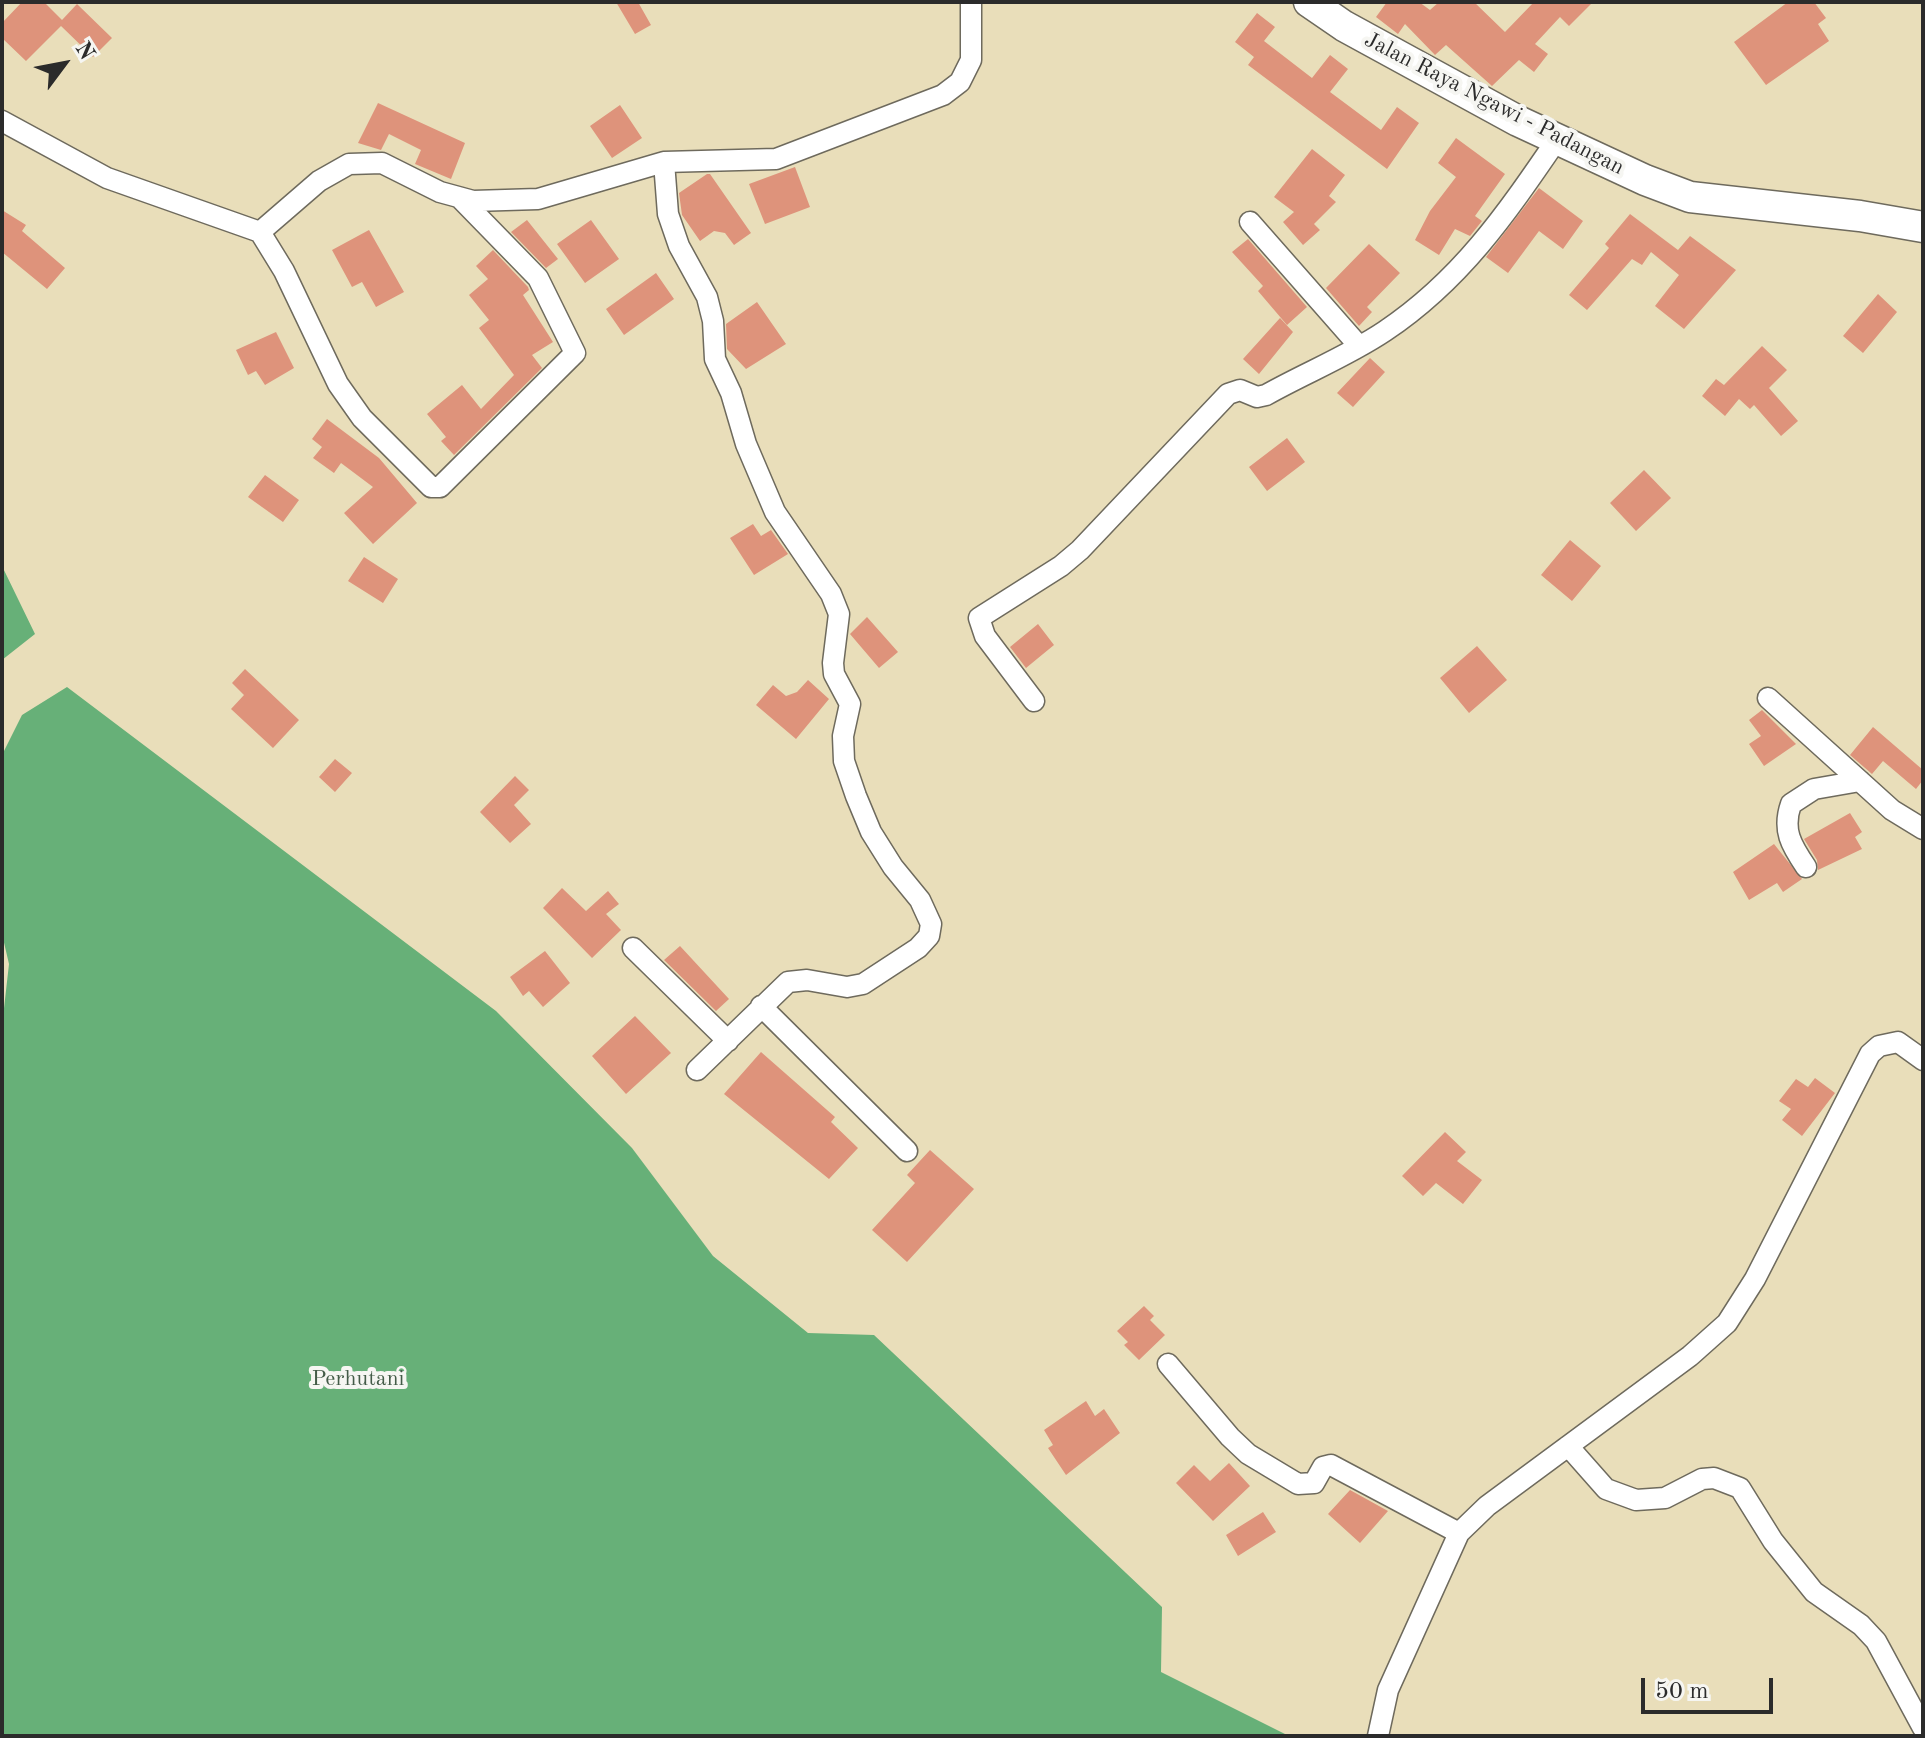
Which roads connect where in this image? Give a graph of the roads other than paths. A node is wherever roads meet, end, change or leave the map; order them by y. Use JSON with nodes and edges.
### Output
{"nodes":[{"id":1,"x":971,"y":2,"type":"edge"},
{"id":2,"x":1309,"y":2,"type":"edge"},
{"id":3,"x":2,"y":121,"type":"edge"},
{"id":4,"x":1556,"y":141,"type":"junction"},
{"id":5,"x":664,"y":162,"type":"junction"},
{"id":6,"x":460,"y":198,"type":"junction"},
{"id":7,"x":1250,"y":222,"type":"dead end"},
{"id":8,"x":1923,"y":227,"type":"edge"},
{"id":9,"x":260,"y":232,"type":"junction"},
{"id":10,"x":1359,"y":346,"type":"junction"},
{"id":11,"x":1768,"y":698,"type":"dead end"},
{"id":12,"x":1034,"y":701,"type":"dead end"},
{"id":13,"x":1860,"y":781,"type":"junction"},
{"id":14,"x":1923,"y":829,"type":"edge"},
{"id":15,"x":1806,"y":867,"type":"dead end"},
{"id":16,"x":633,"y":948,"type":"dead end"},
{"id":17,"x":761,"y":1006,"type":"junction"},
{"id":18,"x":728,"y":1041,"type":"junction"},
{"id":19,"x":1923,"y":1062,"type":"edge"},
{"id":20,"x":697,"y":1070,"type":"dead end"},
{"id":21,"x":1923,"y":1075,"type":"edge"},
{"id":22,"x":907,"y":1151,"type":"dead end"},
{"id":23,"x":1168,"y":1364,"type":"dead end"},
{"id":24,"x":1568,"y":1446,"type":"junction"},
{"id":25,"x":1459,"y":1533,"type":"junction"},
{"id":26,"x":1923,"y":1728,"type":"edge"},
{"id":27,"x":1378,"y":1736,"type":"edge"}],
"edges":[{"from":1,"to":5,"type":"street"},
{"from":2,"to":4,"type":"highway","name":"Jalan Raya Ngawi - Padangan"},
{"from":3,"to":9,"type":"street"},
{"from":4,"to":8,"type":"highway","name":"Jalan Raya Ngawi - Padangan"},
{"from":4,"to":10,"type":"street"},
{"from":5,"to":6,"type":"street"},
{"from":5,"to":17,"type":"street"},
{"from":6,"to":9,"type":"street"},
{"from":6,"to":9,"type":"street"},
{"from":7,"to":10,"type":"street"},
{"from":10,"to":12,"type":"street"},
{"from":11,"to":13,"type":"street"},
{"from":13,"to":14,"type":"street"},
{"from":13,"to":15,"type":"street"},
{"from":16,"to":18,"type":"street"},
{"from":17,"to":18,"type":"street"},
{"from":17,"to":22,"type":"street"},
{"from":18,"to":20,"type":"street"},
{"from":19,"to":21,"type":"street"},
{"from":19,"to":24,"type":"street"},
{"from":23,"to":25,"type":"street"},
{"from":24,"to":25,"type":"street"},
{"from":24,"to":26,"type":"street"},
{"from":25,"to":27,"type":"street"}]}
